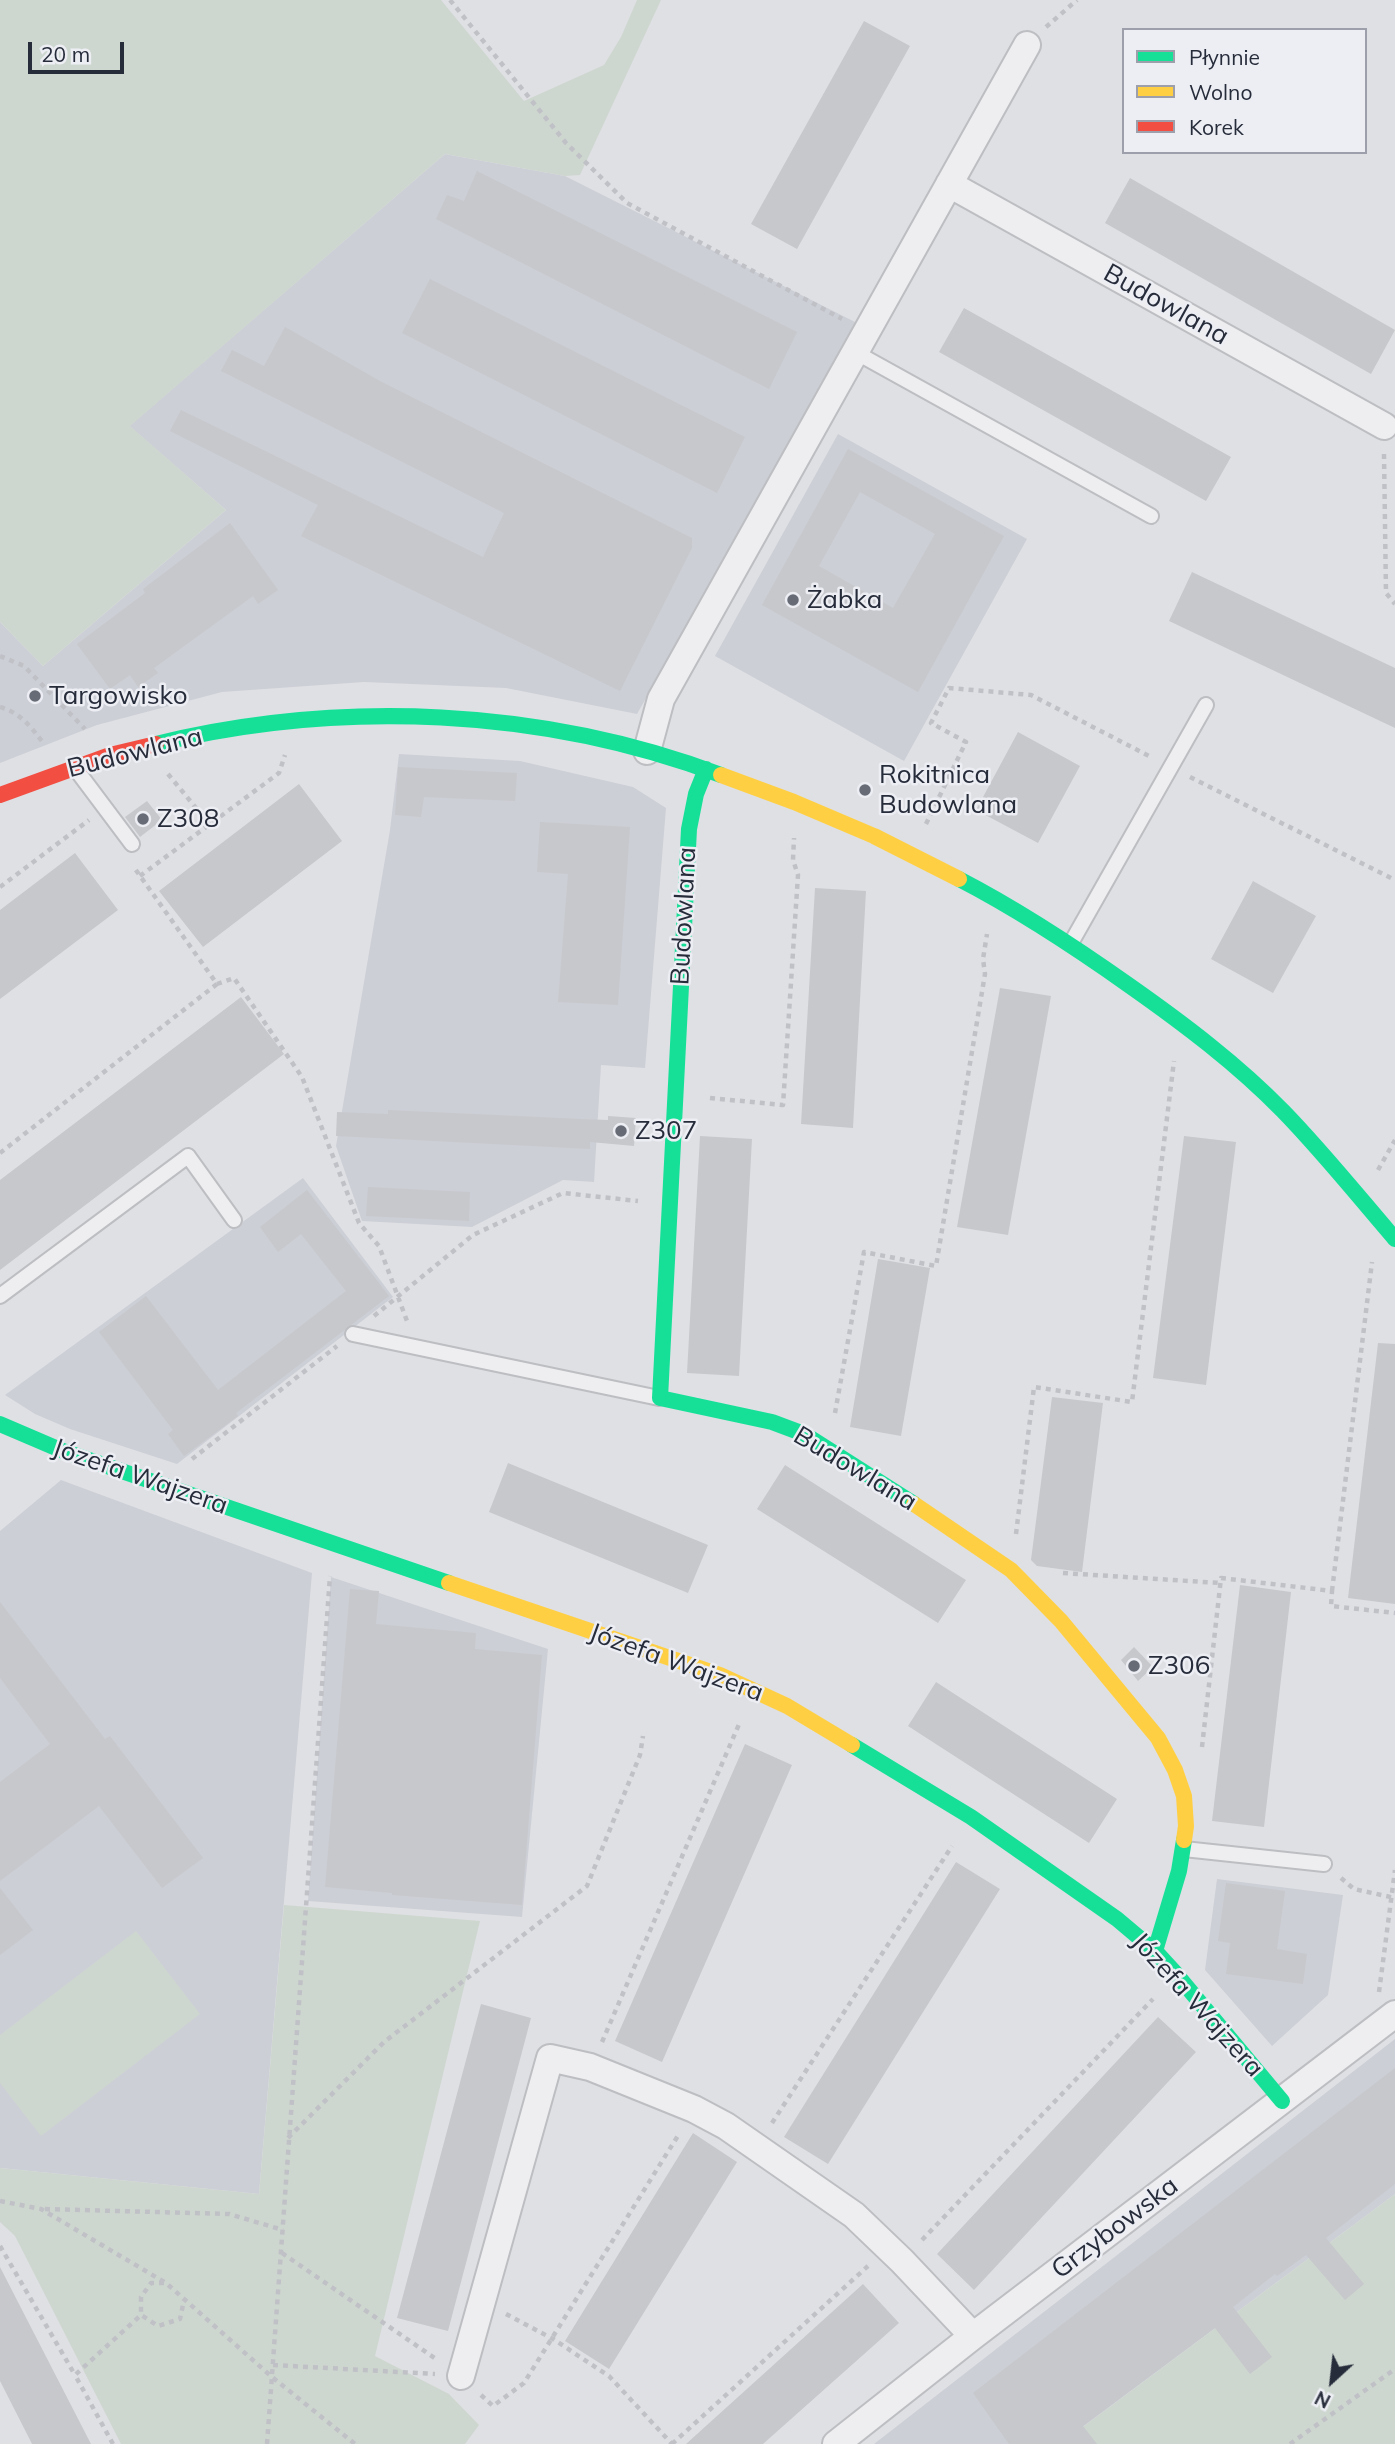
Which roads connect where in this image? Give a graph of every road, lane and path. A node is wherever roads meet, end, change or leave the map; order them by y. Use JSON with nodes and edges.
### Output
{"nodes":[{"id":1,"x":450,"y":0,"type":"edge"},
{"id":2,"x":1077,"y":0,"type":"edge"},
{"id":3,"x":1027,"y":45,"type":"joint"},
{"id":4,"x":949,"y":184,"type":"junction"},
{"id":5,"x":861,"y":342,"type":"junction"},
{"id":6,"x":1384,"y":426,"type":"joint"},
{"id":7,"x":1151,"y":516,"type":"dead end"},
{"id":8,"x":1395,"y":604,"type":"edge"},
{"id":9,"x":0,"y":656,"type":"edge"},
{"id":10,"x":1206,"y":705,"type":"dead end"},
{"id":11,"x":0,"y":707,"type":"edge"},
{"id":12,"x":296,"y":721,"type":"junction"},
{"id":13,"x":931,"y":723,"type":"dead end"},
{"id":14,"x":48,"y":749,"type":"dead end"},
{"id":15,"x":647,"y":751,"type":"junction"},
{"id":16,"x":110,"y":755,"type":"junction"},
{"id":17,"x":74,"y":767,"type":"junction"},
{"id":18,"x":706,"y":769,"type":"junction"},
{"id":19,"x":165,"y":770,"type":"dead end"},
{"id":20,"x":0,"y":795,"type":"edge"},
{"id":21,"x":96,"y":815,"type":"dead end"},
{"id":22,"x":210,"y":825,"type":"junction"},
{"id":23,"x":923,"y":830,"type":"dead end"},
{"id":24,"x":794,"y":833,"type":"dead end"},
{"id":25,"x":128,"y":850,"type":"joint"},
{"id":26,"x":140,"y":876,"type":"junction"},
{"id":27,"x":0,"y":887,"type":"edge"},
{"id":28,"x":989,"y":925,"type":"dead end"},
{"id":29,"x":1070,"y":944,"type":"junction"},
{"id":30,"x":217,"y":984,"type":"junction"},
{"id":31,"x":1179,"y":1021,"type":"junction"},
{"id":32,"x":674,"y":1095,"type":"junction"},
{"id":33,"x":0,"y":1153,"type":"edge"},
{"id":34,"x":670,"y":1205,"type":"junction"},
{"id":35,"x":1377,"y":1218,"type":"junction"},
{"id":36,"x":234,"y":1220,"type":"dead end"},
{"id":37,"x":1395,"y":1239,"type":"edge"},
{"id":38,"x":0,"y":1296,"type":"edge"},
{"id":39,"x":397,"y":1297,"type":"junction"},
{"id":40,"x":354,"y":1334,"type":"junction"},
{"id":41,"x":418,"y":1348,"type":"junction"},
{"id":42,"x":660,"y":1398,"type":"junction"},
{"id":43,"x":0,"y":1424,"type":"edge"},
{"id":44,"x":829,"y":1448,"type":"junction"},
{"id":45,"x":174,"y":1488,"type":"junction"},
{"id":46,"x":332,"y":1544,"type":"junction"},
{"id":47,"x":1011,"y":1570,"type":"junction"},
{"id":48,"x":1220,"y":1583,"type":"junction"},
{"id":49,"x":1332,"y":1591,"type":"junction"},
{"id":50,"x":1395,"y":1614,"type":"edge"},
{"id":51,"x":754,"y":1689,"type":"junction"},
{"id":52,"x":643,"y":1736,"type":"dead end"},
{"id":53,"x":1184,"y":1796,"type":"junction"},
{"id":54,"x":971,"y":1817,"type":"junction"},
{"id":55,"x":1183,"y":1849,"type":"junction"},
{"id":56,"x":1324,"y":1864,"type":"joint"},
{"id":57,"x":1395,"y":1870,"type":"edge"},
{"id":58,"x":1393,"y":1897,"type":"edge"},
{"id":59,"x":1155,"y":1951,"type":"junction"},
{"id":60,"x":1177,"y":1975,"type":"junction"},
{"id":61,"x":1395,"y":2014,"type":"edge"},
{"id":62,"x":1373,"y":2031,"type":"junction"},
{"id":63,"x":590,"y":2067,"type":"junction"},
{"id":64,"x":1282,"y":2101,"type":"junction"},
{"id":65,"x":694,"y":2109,"type":"junction"},
{"id":66,"x":288,"y":2139,"type":"junction"},
{"id":67,"x":756,"y":2148,"type":"junction"},
{"id":68,"x":0,"y":2201,"type":"edge"},
{"id":69,"x":41,"y":2209,"type":"junction"},
{"id":70,"x":283,"y":2230,"type":"junction"},
{"id":71,"x":0,"y":2246,"type":"edge"},
{"id":72,"x":281,"y":2253,"type":"junction"},
{"id":73,"x":895,"y":2254,"type":"junction"},
{"id":74,"x":166,"y":2283,"type":"junction"},
{"id":75,"x":184,"y":2300,"type":"junction"},
{"id":76,"x":481,"y":2300,"type":"junction"},
{"id":77,"x":141,"y":2315,"type":"junction"},
{"id":78,"x":973,"y":2336,"type":"junction"},
{"id":79,"x":553,"y":2339,"type":"junction"},
{"id":80,"x":273,"y":2365,"type":"junction"},
{"id":81,"x":1395,"y":2369,"type":"edge"},
{"id":82,"x":75,"y":2375,"type":"junction"},
{"id":83,"x":461,"y":2376,"type":"junction"},
{"id":84,"x":272,"y":2377,"type":"junction"},
{"id":85,"x":113,"y":2444,"type":"edge"},
{"id":86,"x":267,"y":2444,"type":"edge"},
{"id":87,"x":355,"y":2444,"type":"edge"},
{"id":88,"x":672,"y":2444,"type":"edge"},
{"id":89,"x":836,"y":2444,"type":"edge"},
{"id":90,"x":1290,"y":2444,"type":"edge"}],
"edges":[{"from":1,"to":5,"type":"path"},
{"from":2,"to":3,"type":"path"},
{"from":3,"to":4,"type":"street"},
{"from":4,"to":5,"type":"street"},
{"from":4,"to":6,"type":"street","name":"Budowlana"},
{"from":5,"to":7,"type":"lane"},
{"from":5,"to":15,"type":"street"},
{"from":6,"to":8,"type":"path"},
{"from":9,"to":16,"type":"path"},
{"from":10,"to":29,"type":"lane"},
{"from":11,"to":14,"type":"path"},
{"from":12,"to":15,"type":"street","name":"Budowlana"},
{"from":12,"to":16,"type":"street","name":"Budowlana"},
{"from":12,"to":22,"type":"path"},
{"from":13,"to":23,"type":"path"},
{"from":15,"to":18,"type":"street","name":"Budowlana"},
{"from":16,"to":17,"type":"street","name":"Budowlana"},
{"from":17,"to":20,"type":"street","name":"Budowlana"},
{"from":17,"to":25,"type":"lane"},
{"from":18,"to":29,"type":"street","name":"Budowlana"},
{"from":18,"to":32,"type":"street","name":"Budowlana"},
{"from":19,"to":22,"type":"path"},
{"from":21,"to":27,"type":"path"},
{"from":22,"to":26,"type":"path"},
{"from":24,"to":32,"type":"path"},
{"from":25,"to":26,"type":"path"},
{"from":26,"to":30,"type":"path"},
{"from":28,"to":44,"type":"path"},
{"from":29,"to":31,"type":"street","name":"Budowlana"},
{"from":30,"to":33,"type":"path"},
{"from":30,"to":39,"type":"path"},
{"from":31,"to":35,"type":"street","name":"Budowlana"},
{"from":31,"to":47,"type":"path"},
{"from":32,"to":34,"type":"street","name":"Budowlana"},
{"from":34,"to":39,"type":"path"},
{"from":34,"to":42,"type":"street","name":"Budowlana"},
{"from":35,"to":37,"type":"street","name":"Budowlana"},
{"from":35,"to":49,"type":"path"},
{"from":36,"to":38,"type":"lane"},
{"from":39,"to":40,"type":"path"},
{"from":39,"to":41,"type":"path"},
{"from":40,"to":41,"type":"lane"},
{"from":40,"to":45,"type":"path"},
{"from":41,"to":42,"type":"lane"},
{"from":42,"to":44,"type":"street","name":"Budowlana"},
{"from":43,"to":45,"type":"street","name":"Józefa Wajzera"},
{"from":44,"to":47,"type":"street","name":"Budowlana"},
{"from":45,"to":46,"type":"street","name":"Józefa Wajzera"},
{"from":46,"to":51,"type":"street","name":"Józefa Wajzera"},
{"from":46,"to":66,"type":"path"},
{"from":47,"to":48,"type":"path"},
{"from":47,"to":53,"type":"street","name":"Budowlana"},
{"from":48,"to":49,"type":"path"},
{"from":48,"to":53,"type":"path"},
{"from":49,"to":50,"type":"path"},
{"from":51,"to":54,"type":"street","name":"Józefa Wajzera"},
{"from":51,"to":63,"type":"path"},
{"from":52,"to":66,"type":"path"},
{"from":53,"to":55,"type":"street","name":"Budowlana"},
{"from":54,"to":59,"type":"street","name":"Józefa Wajzera"},
{"from":54,"to":67,"type":"path"},
{"from":55,"to":56,"type":"lane"},
{"from":55,"to":59,"type":"street","name":"Budowlana"},
{"from":56,"to":58,"type":"path"},
{"from":57,"to":58,"type":"path"},
{"from":58,"to":62,"type":"path"},
{"from":59,"to":60,"type":"street","name":"Józefa Wajzera"},
{"from":60,"to":64,"type":"street","name":"Józefa Wajzera"},
{"from":60,"to":73,"type":"path"},
{"from":61,"to":62,"type":"street","name":"Grzybowska"},
{"from":62,"to":64,"type":"street","name":"Grzybowska"},
{"from":63,"to":65,"type":"street"},
{"from":63,"to":76,"type":"street"},
{"from":64,"to":78,"type":"street","name":"Grzybowska"},
{"from":65,"to":67,"type":"street"},
{"from":65,"to":79,"type":"path"},
{"from":66,"to":70,"type":"path"},
{"from":67,"to":73,"type":"street"},
{"from":68,"to":69,"type":"path"},
{"from":69,"to":70,"type":"path"},
{"from":69,"to":74,"type":"path"},
{"from":70,"to":72,"type":"path"},
{"from":71,"to":82,"type":"path"},
{"from":72,"to":80,"type":"path"},
{"from":72,"to":83,"type":"path"},
{"from":73,"to":78,"type":"street"},
{"from":73,"to":88,"type":"path"},
{"from":74,"to":75,"type":"path"},
{"from":74,"to":77,"type":"path"},
{"from":75,"to":77,"type":"path"},
{"from":75,"to":84,"type":"path"},
{"from":76,"to":79,"type":"path"},
{"from":76,"to":83,"type":"street"},
{"from":77,"to":82,"type":"path"},
{"from":78,"to":89,"type":"street","name":"Grzybowska"},
{"from":79,"to":83,"type":"path"},
{"from":79,"to":88,"type":"path"},
{"from":80,"to":83,"type":"path"},
{"from":80,"to":84,"type":"path"},
{"from":81,"to":90,"type":"path"},
{"from":82,"to":85,"type":"path"},
{"from":84,"to":86,"type":"path"},
{"from":84,"to":87,"type":"path"}]}
